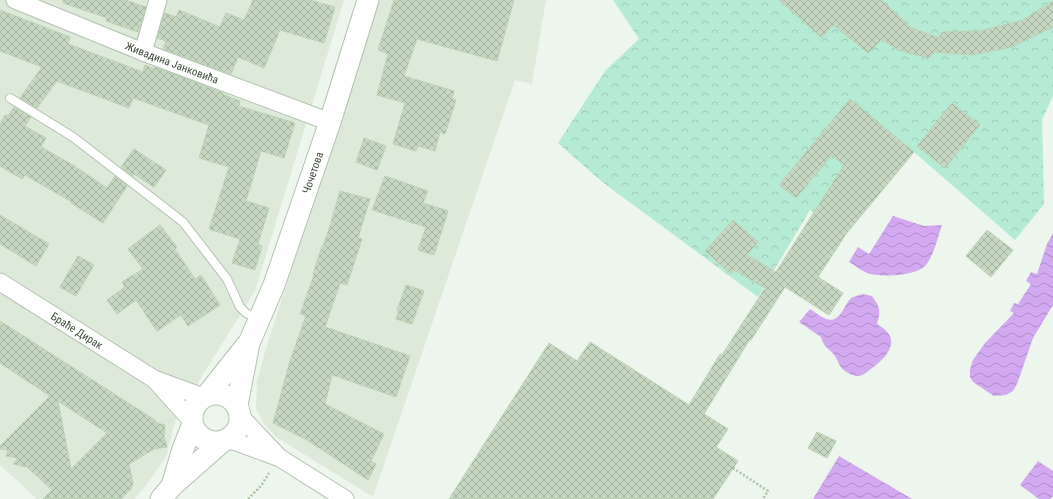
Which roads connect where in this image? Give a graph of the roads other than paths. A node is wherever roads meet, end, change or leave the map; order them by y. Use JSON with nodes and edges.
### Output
{"nodes":[{"id":1,"x":15,"y":0,"type":"edge"},
{"id":2,"x":158,"y":0,"type":"edge"},
{"id":3,"x":368,"y":0,"type":"edge"},
{"id":4,"x":143,"y":52,"type":"junction"},
{"id":5,"x":10,"y":98,"type":"dead end"},
{"id":6,"x":330,"y":122,"type":"junction"},
{"id":7,"x":0,"y":282,"type":"edge"},
{"id":8,"x":259,"y":319,"type":"junction"},
{"id":9,"x":249,"y":343,"type":"junction"},
{"id":10,"x":154,"y":379,"type":"junction"},
{"id":11,"x":205,"y":396,"type":"junction"},
{"id":12,"x":238,"y":410,"type":"junction"},
{"id":13,"x":192,"y":423,"type":"junction"},
{"id":14,"x":225,"y":440,"type":"junction"},
{"id":15,"x":280,"y":458,"type":"junction"},
{"id":16,"x":166,"y":493,"type":"edge"},
{"id":17,"x":345,"y":499,"type":"edge"}],
"edges":[{"from":1,"to":4,"type":"street","name":"Живадина Јанковића"},
{"from":2,"to":4,"type":"street"},
{"from":3,"to":6,"type":"street","name":"Чочетова"},
{"from":4,"to":6,"type":"street","name":"Живадина Јанковића"},
{"from":5,"to":8,"type":"lane"},
{"from":6,"to":8,"type":"street","name":"Чочетова"},
{"from":7,"to":10,"type":"street","name":"Браће Дирак"},
{"from":8,"to":9,"type":"street","name":"Чочетова"},
{"from":9,"to":11,"type":"street","name":"Чочетова"},
{"from":9,"to":12,"type":"street","name":"Чочетова"},
{"from":10,"to":11,"type":"street","name":"Браће Дирак"},
{"from":10,"to":13,"type":"street","name":"Браће Дирак"},
{"from":11,"to":12,"type":"street"},
{"from":11,"to":13,"type":"street","name":"Чочетова"},
{"from":12,"to":14,"type":"street","name":"Чочетова"},
{"from":12,"to":15,"type":"street"},
{"from":13,"to":14,"type":"street"},
{"from":13,"to":16,"type":"street","name":"Чочетова"},
{"from":14,"to":15,"type":"street"},
{"from":14,"to":16,"type":"street","name":"Чочетова"},
{"from":15,"to":17,"type":"street"}]}
